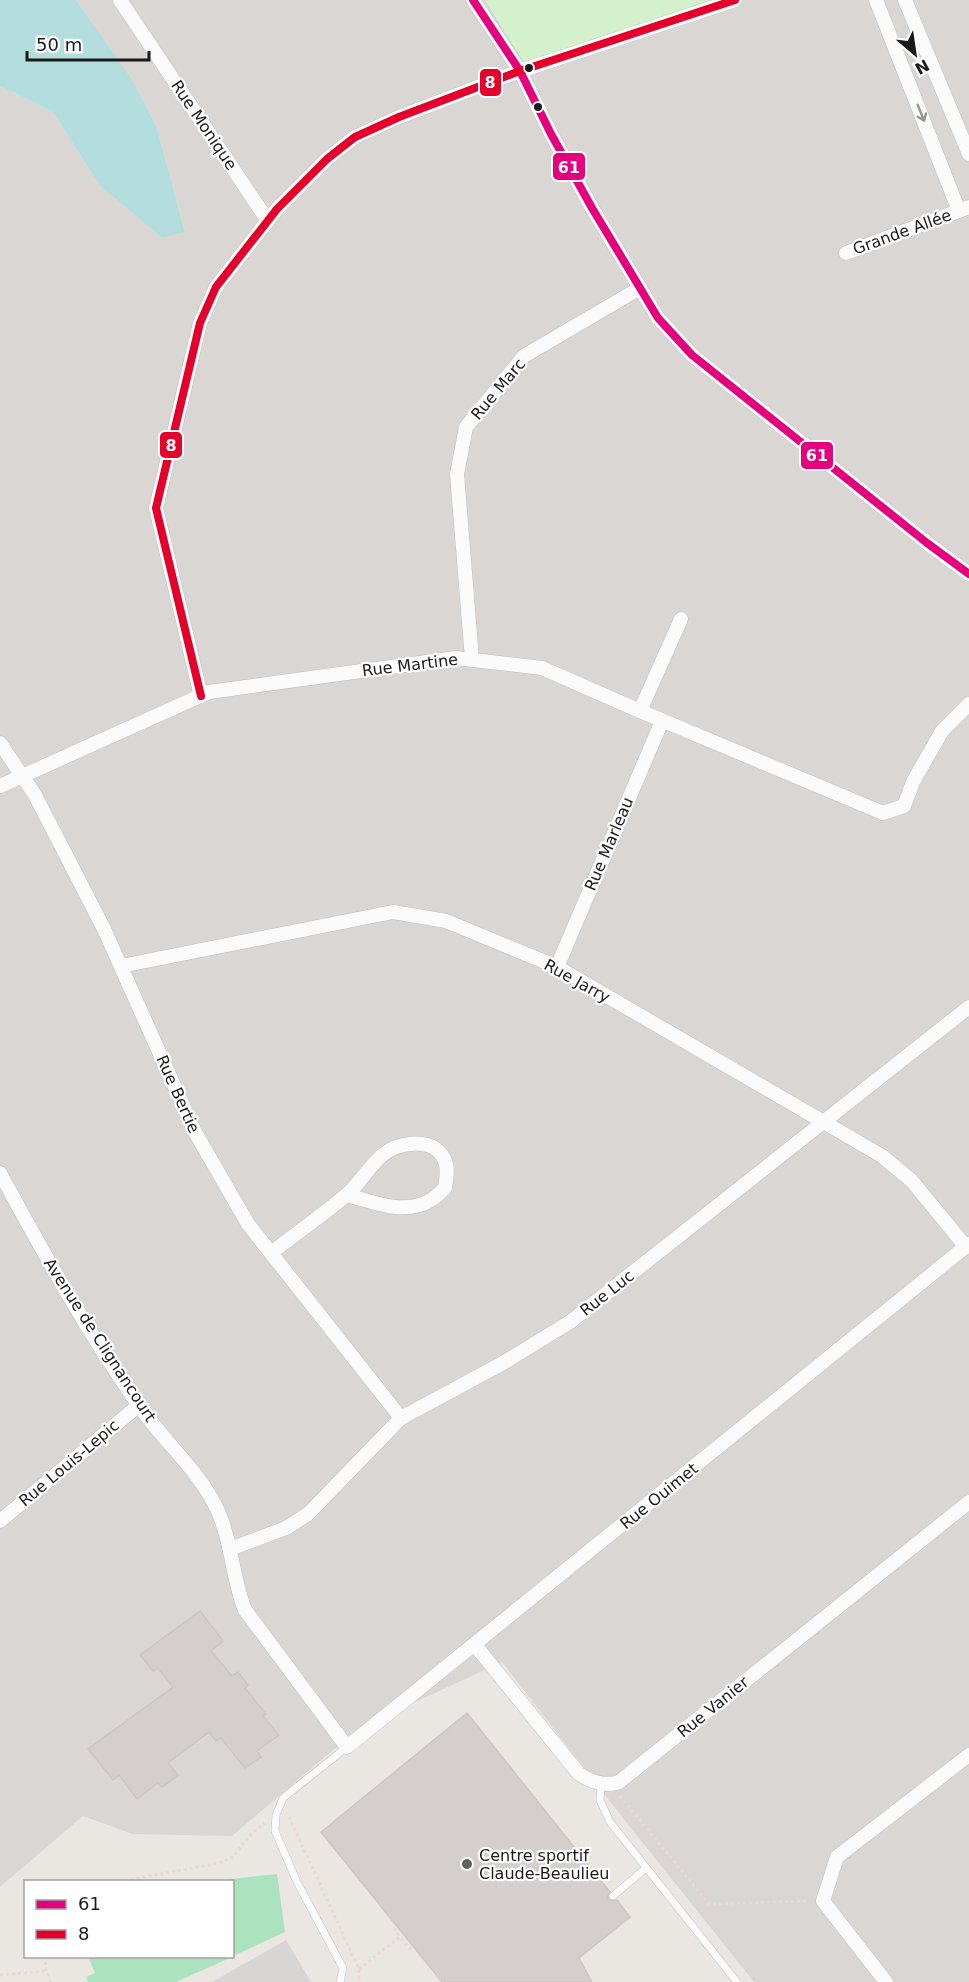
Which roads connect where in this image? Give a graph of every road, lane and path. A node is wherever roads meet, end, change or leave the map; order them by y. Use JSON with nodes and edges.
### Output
{"nodes":[{"id":1,"x":120,"y":0,"type":"edge"},
{"id":2,"x":473,"y":0,"type":"edge"},
{"id":3,"x":735,"y":0,"type":"edge"},
{"id":4,"x":876,"y":0,"type":"edge"},
{"id":5,"x":904,"y":0,"type":"edge"},
{"id":6,"x":520,"y":71,"type":"junction"},
{"id":7,"x":969,"y":154,"type":"edge"},
{"id":8,"x":964,"y":209,"type":"edge"},
{"id":9,"x":268,"y":221,"type":"junction"},
{"id":10,"x":846,"y":253,"type":"dead end"},
{"id":11,"x":640,"y":288,"type":"junction"},
{"id":12,"x":969,"y":574,"type":"edge"},
{"id":13,"x":681,"y":619,"type":"dead end"},
{"id":14,"x":472,"y":659,"type":"junction"},
{"id":15,"x":201,"y":696,"type":"junction"},
{"id":16,"x":969,"y":704,"type":"edge"},
{"id":17,"x":640,"y":711,"type":"junction"},
{"id":18,"x":662,"y":721,"type":"junction"},
{"id":19,"x":0,"y":743,"type":"edge"},
{"id":20,"x":23,"y":776,"type":"junction"},
{"id":21,"x":0,"y":786,"type":"edge"},
{"id":22,"x":121,"y":966,"type":"junction"},
{"id":23,"x":556,"y":967,"type":"junction"},
{"id":24,"x":969,"y":1008,"type":"edge"},
{"id":25,"x":824,"y":1124,"type":"junction"},
{"id":26,"x":0,"y":1173,"type":"edge"},
{"id":27,"x":347,"y":1195,"type":"junction"},
{"id":28,"x":967,"y":1245,"type":"edge"},
{"id":29,"x":270,"y":1253,"type":"junction"},
{"id":30,"x":139,"y":1405,"type":"junction"},
{"id":31,"x":401,"y":1418,"type":"junction"},
{"id":32,"x":969,"y":1502,"type":"edge"},
{"id":33,"x":0,"y":1521,"type":"edge"},
{"id":34,"x":230,"y":1549,"type":"junction"},
{"id":35,"x":475,"y":1645,"type":"junction"},
{"id":36,"x":347,"y":1747,"type":"junction"},
{"id":37,"x":969,"y":1755,"type":"edge"},
{"id":38,"x":607,"y":1784,"type":"junction"},
{"id":39,"x":276,"y":1815,"type":"junction"},
{"id":40,"x":289,"y":1817,"type":"dead end"},
{"id":41,"x":646,"y":1868,"type":"junction"},
{"id":42,"x":125,"y":1880,"type":"edge"},
{"id":43,"x":613,"y":1896,"type":"dead end"},
{"id":44,"x":823,"y":1901,"type":"junction"},
{"id":45,"x":394,"y":1928,"type":"dead end"},
{"id":46,"x":400,"y":1937,"type":"junction"},
{"id":47,"x":411,"y":1950,"type":"dead end"},
{"id":48,"x":45,"y":1958,"type":"edge"},
{"id":49,"x":359,"y":1969,"type":"junction"},
{"id":50,"x":45,"y":1971,"type":"junction"},
{"id":51,"x":0,"y":1975,"type":"edge"},
{"id":52,"x":51,"y":1982,"type":"edge"},
{"id":53,"x":340,"y":1982,"type":"edge"},
{"id":54,"x":359,"y":1982,"type":"edge"},
{"id":55,"x":737,"y":1982,"type":"edge"},
{"id":56,"x":886,"y":1982,"type":"edge"}],
"edges":[{"from":1,"to":9,"type":"street","name":"Rue Monique"},
{"from":2,"to":6,"type":"street"},
{"from":3,"to":6,"type":"street"},
{"from":4,"to":8,"type":"street","name":"Grande Allée","one_way":true},
{"from":5,"to":7,"type":"street"},
{"from":6,"to":9,"type":"street"},
{"from":6,"to":11,"type":"street"},
{"from":8,"to":10,"type":"street","name":"Grande Allée"},
{"from":9,"to":15,"type":"street"},
{"from":11,"to":12,"type":"street"},
{"from":11,"to":14,"type":"street","name":"Rue Marc"},
{"from":13,"to":17,"type":"street"},
{"from":14,"to":15,"type":"street","name":"Rue Martine"},
{"from":14,"to":17,"type":"street","name":"Rue Martine"},
{"from":15,"to":20,"type":"street","name":"Rue Martine"},
{"from":16,"to":18,"type":"street","name":"Rue Martine"},
{"from":17,"to":18,"type":"street","name":"Rue Martine"},
{"from":18,"to":23,"type":"street","name":"Rue Marleau"},
{"from":19,"to":20,"type":"street","name":"Rue Bertie"},
{"from":20,"to":21,"type":"street","name":"Rue Martine"},
{"from":20,"to":22,"type":"street","name":"Rue Bertie"},
{"from":22,"to":23,"type":"street","name":"Rue Jarry"},
{"from":22,"to":29,"type":"street","name":"Rue Bertie"},
{"from":23,"to":25,"type":"street","name":"Rue Jarry"},
{"from":24,"to":25,"type":"street","name":"Rue Luc"},
{"from":25,"to":28,"type":"street","name":"Rue Jarry"},
{"from":25,"to":31,"type":"street","name":"Rue Luc"},
{"from":26,"to":30,"type":"street","name":"Avenue de Clignancourt"},
{"from":27,"to":27,"type":"street"},
{"from":27,"to":29,"type":"street"},
{"from":28,"to":35,"type":"street","name":"Rue Ouimet"},
{"from":29,"to":31,"type":"street","name":"Rue Bertie"},
{"from":30,"to":33,"type":"street","name":"Rue Louis-Lepic"},
{"from":30,"to":34,"type":"street","name":"Avenue de Clignancourt"},
{"from":31,"to":34,"type":"street","name":"Rue Luc"},
{"from":32,"to":38,"type":"street","name":"Rue Vanier"},
{"from":34,"to":36,"type":"street","name":"Avenue de Clignancourt"},
{"from":35,"to":36,"type":"street","name":"Rue Ouimet"},
{"from":35,"to":38,"type":"street"},
{"from":36,"to":39,"type":"lane"},
{"from":37,"to":44,"type":"street"},
{"from":38,"to":41,"type":"lane"},
{"from":38,"to":44,"type":"path"},
{"from":39,"to":42,"type":"path"},
{"from":39,"to":53,"type":"lane"},
{"from":40,"to":49,"type":"path"},
{"from":41,"to":43,"type":"lane"},
{"from":41,"to":55,"type":"lane"},
{"from":44,"to":56,"type":"street"},
{"from":45,"to":46,"type":"path"},
{"from":46,"to":47,"type":"path"},
{"from":46,"to":49,"type":"path"},
{"from":48,"to":50,"type":"path"},
{"from":49,"to":54,"type":"path"},
{"from":50,"to":51,"type":"path"},
{"from":50,"to":52,"type":"path"}]}
